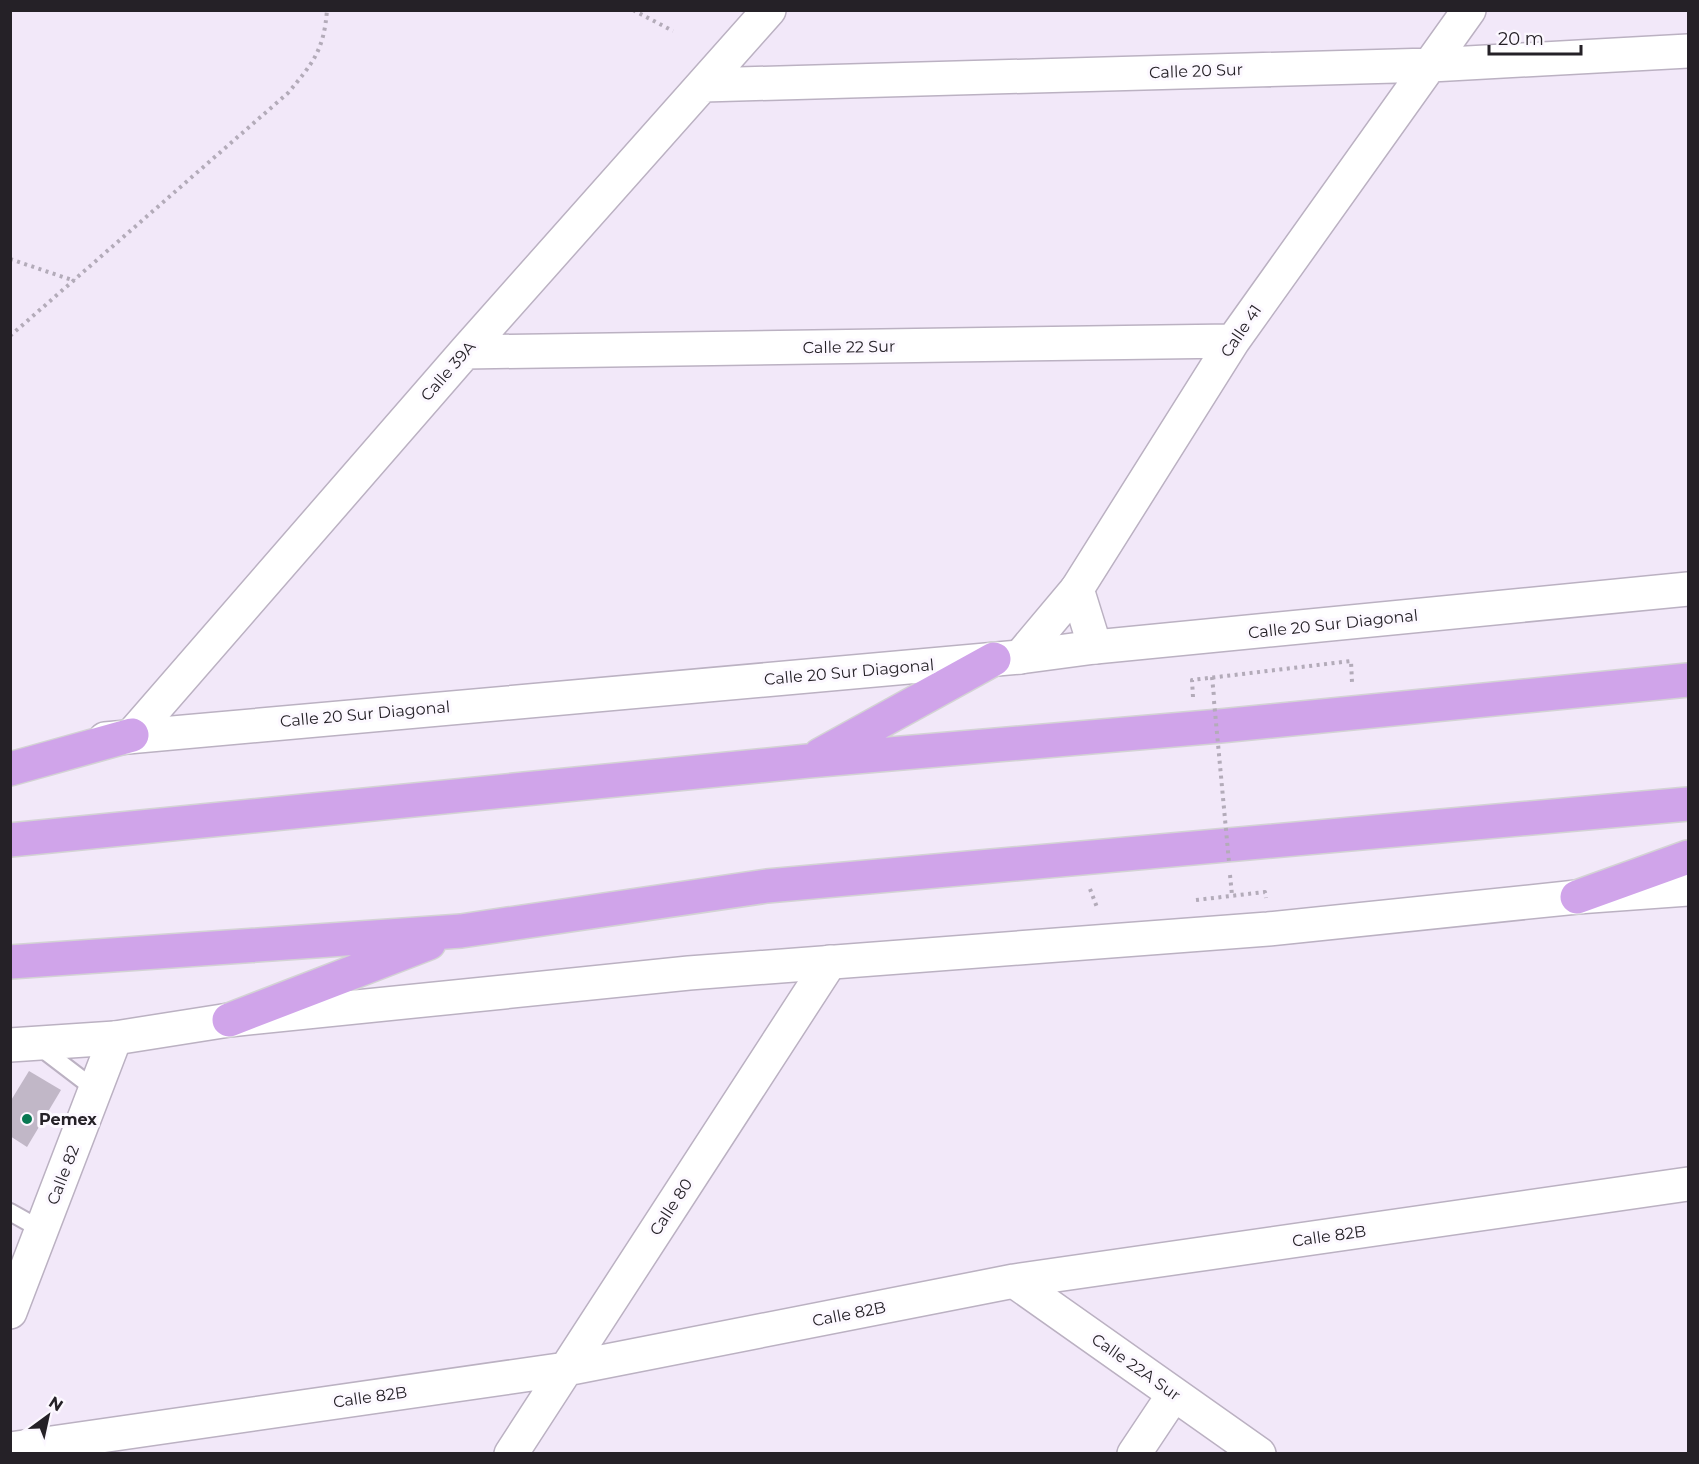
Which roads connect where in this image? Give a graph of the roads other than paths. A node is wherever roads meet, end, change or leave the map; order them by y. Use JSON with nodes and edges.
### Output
{"nodes":[{"id":1,"x":769,"y":10,"type":"edge"},
{"id":2,"x":1470,"y":10,"type":"edge"},
{"id":3,"x":1689,"y":51,"type":"edge"},
{"id":4,"x":1431,"y":65,"type":"junction"},
{"id":5,"x":704,"y":85,"type":"junction"},
{"id":6,"x":1233,"y":341,"type":"junction"},
{"id":7,"x":465,"y":352,"type":"junction"},
{"id":8,"x":1077,"y":589,"type":"junction"},
{"id":9,"x":1689,"y":589,"type":"edge"},
{"id":10,"x":1095,"y":647,"type":"junction"},
{"id":11,"x":1007,"y":658,"type":"junction"},
{"id":12,"x":1689,"y":680,"type":"edge"},
{"id":13,"x":132,"y":735,"type":"junction"},
{"id":14,"x":10,"y":755,"type":"edge"},
{"id":15,"x":808,"y":761,"type":"junction"},
{"id":16,"x":10,"y":769,"type":"edge"},
{"id":17,"x":1689,"y":804,"type":"edge"},
{"id":18,"x":10,"y":840,"type":"edge"},
{"id":19,"x":1689,"y":857,"type":"edge"},
{"id":20,"x":1689,"y":889,"type":"edge"},
{"id":21,"x":1577,"y":897,"type":"junction"},
{"id":22,"x":460,"y":931,"type":"junction"},
{"id":23,"x":10,"y":962,"type":"edge"},
{"id":24,"x":830,"y":962,"type":"junction"},
{"id":25,"x":229,"y":1020,"type":"junction"},
{"id":26,"x":116,"y":1038,"type":"junction"},
{"id":27,"x":22,"y":1044,"type":"edge"},
{"id":28,"x":96,"y":1090,"type":"junction"},
{"id":29,"x":1689,"y":1184,"type":"edge"},
{"id":30,"x":10,"y":1212,"type":"edge"},
{"id":31,"x":42,"y":1230,"type":"junction"},
{"id":32,"x":1014,"y":1281,"type":"junction"},
{"id":33,"x":10,"y":1312,"type":"edge"},
{"id":34,"x":566,"y":1369,"type":"junction"},
{"id":35,"x":1174,"y":1394,"type":"junction"},
{"id":36,"x":10,"y":1449,"type":"edge"},
{"id":37,"x":511,"y":1454,"type":"edge"},
{"id":38,"x":1134,"y":1454,"type":"edge"},
{"id":39,"x":1259,"y":1454,"type":"edge"}],
"edges":[{"from":1,"to":5,"type":"street","name":"Calle 39A"},
{"from":2,"to":4,"type":"street","name":"Calle 41"},
{"from":3,"to":4,"type":"street","name":"Calle 20 Sur"},
{"from":4,"to":5,"type":"street","name":"Calle 20 Sur"},
{"from":4,"to":6,"type":"street","name":"Calle 41"},
{"from":5,"to":7,"type":"street","name":"Calle 39A"},
{"from":6,"to":7,"type":"street","name":"Calle 22 Sur"},
{"from":6,"to":8,"type":"street","name":"Calle 41"},
{"from":7,"to":13,"type":"street","name":"Calle 39A"},
{"from":8,"to":10,"type":"street"},
{"from":8,"to":11,"type":"street","name":"Calle 41"},
{"from":9,"to":10,"type":"street","name":"Calle 20 Sur Diagonal"},
{"from":10,"to":11,"type":"street","name":"Calle 20 Sur Diagonal"},
{"from":11,"to":13,"type":"street","name":"Calle 20 Sur Diagonal"},
{"from":11,"to":15,"type":"highway"},
{"from":12,"to":15,"type":"highway"},
{"from":13,"to":14,"type":"street","name":"Calle 20 Sur Diagonal"},
{"from":13,"to":16,"type":"highway"},
{"from":15,"to":18,"type":"highway"},
{"from":17,"to":22,"type":"highway"},
{"from":19,"to":21,"type":"highway"},
{"from":20,"to":21,"type":"street"},
{"from":21,"to":24,"type":"street"},
{"from":22,"to":23,"type":"highway"},
{"from":22,"to":25,"type":"highway"},
{"from":24,"to":25,"type":"street"},
{"from":24,"to":34,"type":"street","name":"Calle 80"},
{"from":25,"to":26,"type":"street"},
{"from":26,"to":27,"type":"street"},
{"from":26,"to":28,"type":"street","name":"Calle 82"},
{"from":27,"to":28,"type":"lane"},
{"from":28,"to":31,"type":"street","name":"Calle 82"},
{"from":29,"to":32,"type":"street","name":"Calle 82B"},
{"from":30,"to":31,"type":"lane"},
{"from":31,"to":33,"type":"street","name":"Calle 82"},
{"from":32,"to":34,"type":"street","name":"Calle 82B"},
{"from":32,"to":35,"type":"street","name":"Calle 22A Sur"},
{"from":34,"to":36,"type":"street","name":"Calle 82B"},
{"from":34,"to":37,"type":"street","name":"Calle 80"},
{"from":35,"to":38,"type":"street"},
{"from":35,"to":39,"type":"street","name":"Calle 22A Sur"}]}
